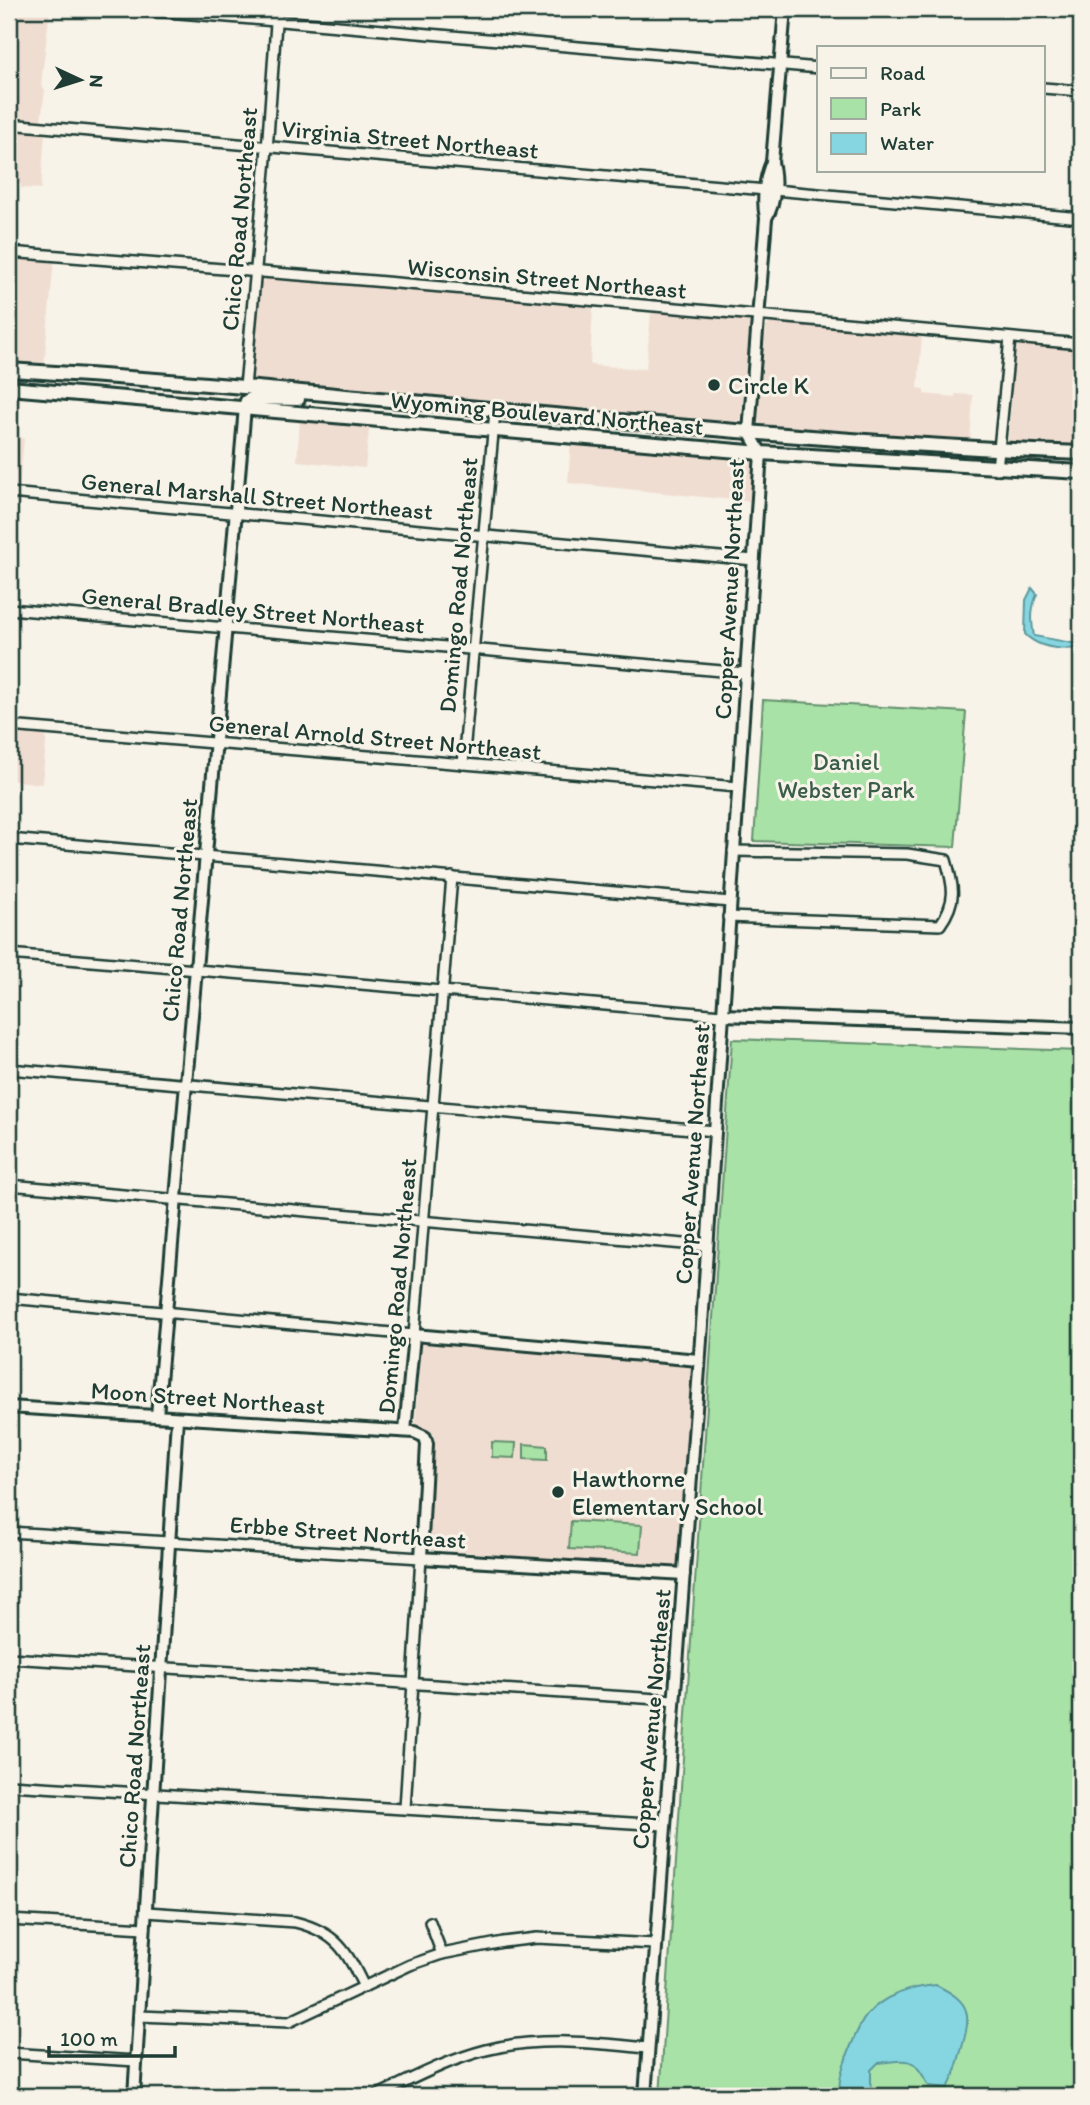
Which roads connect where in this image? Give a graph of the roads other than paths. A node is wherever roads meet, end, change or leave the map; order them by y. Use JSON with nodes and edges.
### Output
{"nodes":[{"id":1,"x":130,"y":9,"type":"edge"},
{"id":2,"x":276,"y":9,"type":"edge"},
{"id":3,"x":282,"y":9,"type":"edge"},
{"id":4,"x":785,"y":9,"type":"edge"},
{"id":5,"x":278,"y":21,"type":"junction"},
{"id":6,"x":780,"y":65,"type":"junction"},
{"id":7,"x":817,"y":68,"type":"edge"},
{"id":8,"x":1044,"y":88,"type":"edge"},
{"id":9,"x":1081,"y":91,"type":"edge"},
{"id":10,"x":9,"y":124,"type":"edge"},
{"id":11,"x":267,"y":146,"type":"junction"},
{"id":12,"x":769,"y":190,"type":"junction"},
{"id":13,"x":1081,"y":218,"type":"edge"},
{"id":14,"x":9,"y":252,"type":"edge"},
{"id":15,"x":255,"y":272,"type":"junction"},
{"id":16,"x":759,"y":316,"type":"junction"},
{"id":17,"x":1010,"y":338,"type":"junction"},
{"id":18,"x":1081,"y":344,"type":"edge"},
{"id":19,"x":9,"y":370,"type":"edge"},
{"id":20,"x":246,"y":387,"type":"junction"},
{"id":21,"x":9,"y":388,"type":"edge"},
{"id":22,"x":315,"y":394,"type":"junction"},
{"id":23,"x":162,"y":401,"type":"junction"},
{"id":24,"x":245,"y":407,"type":"junction"},
{"id":25,"x":495,"y":411,"type":"junction"},
{"id":26,"x":493,"y":429,"type":"junction"},
{"id":27,"x":749,"y":432,"type":"junction"},
{"id":28,"x":999,"y":450,"type":"junction"},
{"id":29,"x":761,"y":453,"type":"junction"},
{"id":30,"x":1081,"y":453,"type":"edge"},
{"id":31,"x":997,"y":469,"type":"junction"},
{"id":32,"x":1081,"y":472,"type":"edge"},
{"id":33,"x":9,"y":493,"type":"edge"},
{"id":34,"x":236,"y":514,"type":"junction"},
{"id":35,"x":484,"y":535,"type":"junction"},
{"id":36,"x":754,"y":560,"type":"junction"},
{"id":37,"x":9,"y":609,"type":"edge"},
{"id":38,"x":226,"y":627,"type":"junction"},
{"id":39,"x":474,"y":649,"type":"junction"},
{"id":40,"x":745,"y":673,"type":"junction"},
{"id":41,"x":9,"y":726,"type":"edge"},
{"id":42,"x":215,"y":742,"type":"junction"},
{"id":43,"x":463,"y":764,"type":"junction"},
{"id":44,"x":738,"y":787,"type":"junction"},
{"id":45,"x":9,"y":839,"type":"edge"},
{"id":46,"x":733,"y":850,"type":"junction"},
{"id":47,"x":205,"y":856,"type":"junction"},
{"id":48,"x":452,"y":877,"type":"junction"},
{"id":49,"x":730,"y":902,"type":"junction"},
{"id":50,"x":729,"y":917,"type":"junction"},
{"id":51,"x":9,"y":954,"type":"edge"},
{"id":52,"x":195,"y":970,"type":"junction"},
{"id":53,"x":443,"y":992,"type":"junction"},
{"id":54,"x":722,"y":1015,"type":"junction"},
{"id":55,"x":1081,"y":1028,"type":"edge"},
{"id":56,"x":9,"y":1069,"type":"edge"},
{"id":57,"x":185,"y":1084,"type":"junction"},
{"id":58,"x":434,"y":1105,"type":"junction"},
{"id":59,"x":715,"y":1131,"type":"junction"},
{"id":60,"x":9,"y":1185,"type":"edge"},
{"id":61,"x":176,"y":1199,"type":"junction"},
{"id":62,"x":424,"y":1221,"type":"junction"},
{"id":63,"x":707,"y":1246,"type":"junction"},
{"id":64,"x":9,"y":1298,"type":"edge"},
{"id":65,"x":166,"y":1312,"type":"junction"},
{"id":66,"x":414,"y":1335,"type":"junction"},
{"id":67,"x":699,"y":1360,"type":"junction"},
{"id":68,"x":9,"y":1407,"type":"edge"},
{"id":69,"x":157,"y":1416,"type":"junction"},
{"id":70,"x":177,"y":1419,"type":"junction"},
{"id":71,"x":405,"y":1431,"type":"junction"},
{"id":72,"x":9,"y":1532,"type":"edge"},
{"id":73,"x":170,"y":1542,"type":"junction"},
{"id":74,"x":421,"y":1558,"type":"junction"},
{"id":75,"x":684,"y":1574,"type":"junction"},
{"id":76,"x":9,"y":1658,"type":"edge"},
{"id":77,"x":161,"y":1667,"type":"junction"},
{"id":78,"x":413,"y":1683,"type":"junction"},
{"id":79,"x":674,"y":1700,"type":"junction"},
{"id":80,"x":9,"y":1785,"type":"edge"},
{"id":81,"x":153,"y":1793,"type":"junction"},
{"id":82,"x":405,"y":1808,"type":"junction"},
{"id":83,"x":664,"y":1825,"type":"junction"},
{"id":84,"x":146,"y":1912,"type":"junction"},
{"id":85,"x":9,"y":1920,"type":"edge"},
{"id":86,"x":430,"y":1922,"type":"dead end"},
{"id":87,"x":145,"y":1928,"type":"junction"},
{"id":88,"x":655,"y":1944,"type":"junction"},
{"id":89,"x":442,"y":1954,"type":"junction"},
{"id":90,"x":364,"y":1987,"type":"junction"},
{"id":91,"x":139,"y":2016,"type":"junction"},
{"id":92,"x":648,"y":2048,"type":"junction"},
{"id":93,"x":9,"y":2053,"type":"edge"},
{"id":94,"x":136,"y":2060,"type":"junction"},
{"id":95,"x":134,"y":2096,"type":"edge"},
{"id":96,"x":376,"y":2096,"type":"edge"},
{"id":97,"x":645,"y":2096,"type":"edge"}],
"edges":[{"from":1,"to":5,"type":"street"},
{"from":2,"to":5,"type":"street","name":"Chico Road Northeast"},
{"from":3,"to":5,"type":"street","name":"Chico Road Northeast"},
{"from":4,"to":6,"type":"street","name":"Copper Avenue Northeast"},
{"from":5,"to":6,"type":"street"},
{"from":5,"to":11,"type":"street","name":"Chico Road Northeast"},
{"from":6,"to":7,"type":"street"},
{"from":6,"to":12,"type":"street","name":"Copper Avenue Northeast"},
{"from":8,"to":9,"type":"street"},
{"from":10,"to":11,"type":"street","name":"Virginia Street Northeast"},
{"from":11,"to":12,"type":"street","name":"Virginia Street Northeast"},
{"from":11,"to":15,"type":"street","name":"Chico Road Northeast"},
{"from":12,"to":13,"type":"street","name":"Virginia Street Northeast"},
{"from":12,"to":16,"type":"street","name":"Copper Avenue Northeast"},
{"from":14,"to":15,"type":"street","name":"Wisconsin Street Northeast"},
{"from":15,"to":16,"type":"street","name":"Wisconsin Street Northeast"},
{"from":15,"to":20,"type":"street","name":"Chico Road Northeast"},
{"from":16,"to":17,"type":"street","name":"Wisconsin Street Northeast"},
{"from":16,"to":27,"type":"street","name":"Copper Avenue Northeast"},
{"from":17,"to":18,"type":"street","name":"Wisconsin Street Northeast"},
{"from":17,"to":28,"type":"street"},
{"from":19,"to":20,"type":"main road","name":"Wyoming Boulevard Northeast"},
{"from":20,"to":22,"type":"main road","name":"Wyoming Boulevard Northeast"},
{"from":20,"to":23,"type":"main road"},
{"from":21,"to":23,"type":"main road","name":"Wyoming Boulevard Northeast"},
{"from":22,"to":24,"type":"main road"},
{"from":22,"to":25,"type":"main road","name":"Wyoming Boulevard Northeast"},
{"from":23,"to":24,"type":"main road","name":"Wyoming Boulevard Northeast"},
{"from":24,"to":26,"type":"main road","name":"Wyoming Boulevard Northeast"},
{"from":24,"to":34,"type":"street","name":"Chico Road Northeast"},
{"from":25,"to":26,"type":"street","name":"Domingo Road Northeast"},
{"from":25,"to":27,"type":"main road","name":"Wyoming Boulevard Northeast"},
{"from":26,"to":29,"type":"main road","name":"Wyoming Boulevard Northeast"},
{"from":26,"to":35,"type":"street","name":"Domingo Road Northeast"},
{"from":27,"to":28,"type":"main road","name":"Wyoming Boulevard Northeast"},
{"from":27,"to":29,"type":"street","name":"Copper Avenue Northeast"},
{"from":28,"to":30,"type":"main road","name":"Wyoming Boulevard Northeast"},
{"from":28,"to":31,"type":"street"},
{"from":29,"to":31,"type":"main road","name":"Wyoming Boulevard Northeast"},
{"from":29,"to":36,"type":"street","name":"Copper Avenue Northeast"},
{"from":31,"to":32,"type":"main road","name":"Wyoming Boulevard Northeast"},
{"from":33,"to":34,"type":"street","name":"General Marshall Street Northeast"},
{"from":34,"to":35,"type":"street","name":"General Marshall Street Northeast"},
{"from":34,"to":38,"type":"street","name":"Chico Road Northeast"},
{"from":35,"to":36,"type":"street","name":"General Marshall Street Northeast"},
{"from":35,"to":39,"type":"street","name":"Domingo Road Northeast"},
{"from":36,"to":40,"type":"street","name":"Copper Avenue Northeast"},
{"from":37,"to":38,"type":"street","name":"General Bradley Street Northeast"},
{"from":38,"to":39,"type":"street","name":"General Bradley Street Northeast"},
{"from":38,"to":42,"type":"street","name":"Chico Road Northeast"},
{"from":39,"to":40,"type":"street","name":"General Bradley Street Northeast"},
{"from":39,"to":43,"type":"street","name":"Domingo Road Northeast"},
{"from":40,"to":44,"type":"street","name":"Copper Avenue Northeast"},
{"from":41,"to":42,"type":"street","name":"General Arnold Street Northeast"},
{"from":42,"to":43,"type":"street","name":"General Arnold Street Northeast"},
{"from":42,"to":47,"type":"street","name":"Chico Road Northeast"},
{"from":43,"to":44,"type":"street","name":"General Arnold Street Northeast"},
{"from":44,"to":46,"type":"street","name":"Copper Avenue Northeast"},
{"from":45,"to":47,"type":"street"},
{"from":46,"to":49,"type":"street","name":"Copper Avenue Northeast"},
{"from":46,"to":50,"type":"street"},
{"from":47,"to":48,"type":"street"},
{"from":47,"to":52,"type":"street","name":"Chico Road Northeast"},
{"from":48,"to":49,"type":"street"},
{"from":48,"to":53,"type":"street","name":"Domingo Road Northeast"},
{"from":49,"to":50,"type":"street","name":"Copper Avenue Northeast"},
{"from":50,"to":54,"type":"street","name":"Copper Avenue Northeast"},
{"from":51,"to":52,"type":"street"},
{"from":52,"to":53,"type":"street"},
{"from":52,"to":57,"type":"street","name":"Chico Road Northeast"},
{"from":53,"to":54,"type":"street"},
{"from":53,"to":58,"type":"street","name":"Domingo Road Northeast"},
{"from":54,"to":55,"type":"street"},
{"from":54,"to":59,"type":"street","name":"Copper Avenue Northeast"},
{"from":56,"to":57,"type":"street"},
{"from":57,"to":58,"type":"street"},
{"from":57,"to":61,"type":"street","name":"Chico Road Northeast"},
{"from":58,"to":59,"type":"street"},
{"from":58,"to":62,"type":"street","name":"Domingo Road Northeast"},
{"from":59,"to":63,"type":"street","name":"Copper Avenue Northeast"},
{"from":60,"to":61,"type":"street"},
{"from":61,"to":62,"type":"street"},
{"from":61,"to":65,"type":"street","name":"Chico Road Northeast"},
{"from":62,"to":63,"type":"street"},
{"from":62,"to":66,"type":"street","name":"Domingo Road Northeast"},
{"from":63,"to":67,"type":"street","name":"Copper Avenue Northeast"},
{"from":64,"to":65,"type":"street"},
{"from":65,"to":66,"type":"street"},
{"from":65,"to":69,"type":"street","name":"Chico Road Northeast"},
{"from":66,"to":67,"type":"street"},
{"from":66,"to":71,"type":"street","name":"Domingo Road Northeast"},
{"from":67,"to":75,"type":"street","name":"Copper Avenue Northeast"},
{"from":68,"to":69,"type":"street","name":"Moon Street Northeast"},
{"from":69,"to":70,"type":"street","name":"Moon Street Northeast"},
{"from":70,"to":71,"type":"street","name":"Moon Street Northeast"},
{"from":70,"to":73,"type":"street","name":"Chico Road Northeast"},
{"from":71,"to":74,"type":"street","name":"Domingo Road Northeast"},
{"from":72,"to":73,"type":"street","name":"Erbbe Street Northeast"},
{"from":73,"to":74,"type":"street","name":"Erbbe Street Northeast"},
{"from":73,"to":77,"type":"street","name":"Chico Road Northeast"},
{"from":74,"to":75,"type":"street","name":"Erbbe Street Northeast"},
{"from":74,"to":78,"type":"street","name":"Domingo Road Northeast"},
{"from":75,"to":79,"type":"street","name":"Copper Avenue Northeast"},
{"from":76,"to":77,"type":"street"},
{"from":77,"to":78,"type":"street"},
{"from":77,"to":81,"type":"street","name":"Chico Road Northeast"},
{"from":78,"to":79,"type":"street"},
{"from":78,"to":82,"type":"street","name":"Domingo Road Northeast"},
{"from":79,"to":83,"type":"street","name":"Copper Avenue Northeast"},
{"from":80,"to":81,"type":"street"},
{"from":81,"to":82,"type":"street"},
{"from":81,"to":84,"type":"street","name":"Chico Road Northeast"},
{"from":82,"to":83,"type":"street"},
{"from":83,"to":88,"type":"street","name":"Copper Avenue Northeast"},
{"from":84,"to":87,"type":"street","name":"Chico Road Northeast"},
{"from":84,"to":90,"type":"street"},
{"from":85,"to":87,"type":"street"},
{"from":86,"to":89,"type":"street"},
{"from":87,"to":91,"type":"street","name":"Chico Road Northeast"},
{"from":88,"to":89,"type":"street"},
{"from":88,"to":92,"type":"street","name":"Copper Avenue Northeast"},
{"from":89,"to":90,"type":"street"},
{"from":90,"to":91,"type":"street"},
{"from":91,"to":94,"type":"street","name":"Chico Road Northeast"},
{"from":92,"to":96,"type":"street"},
{"from":92,"to":97,"type":"street","name":"Copper Avenue Northeast"},
{"from":93,"to":94,"type":"street"},
{"from":94,"to":95,"type":"street","name":"Chico Road Northeast"}]}
